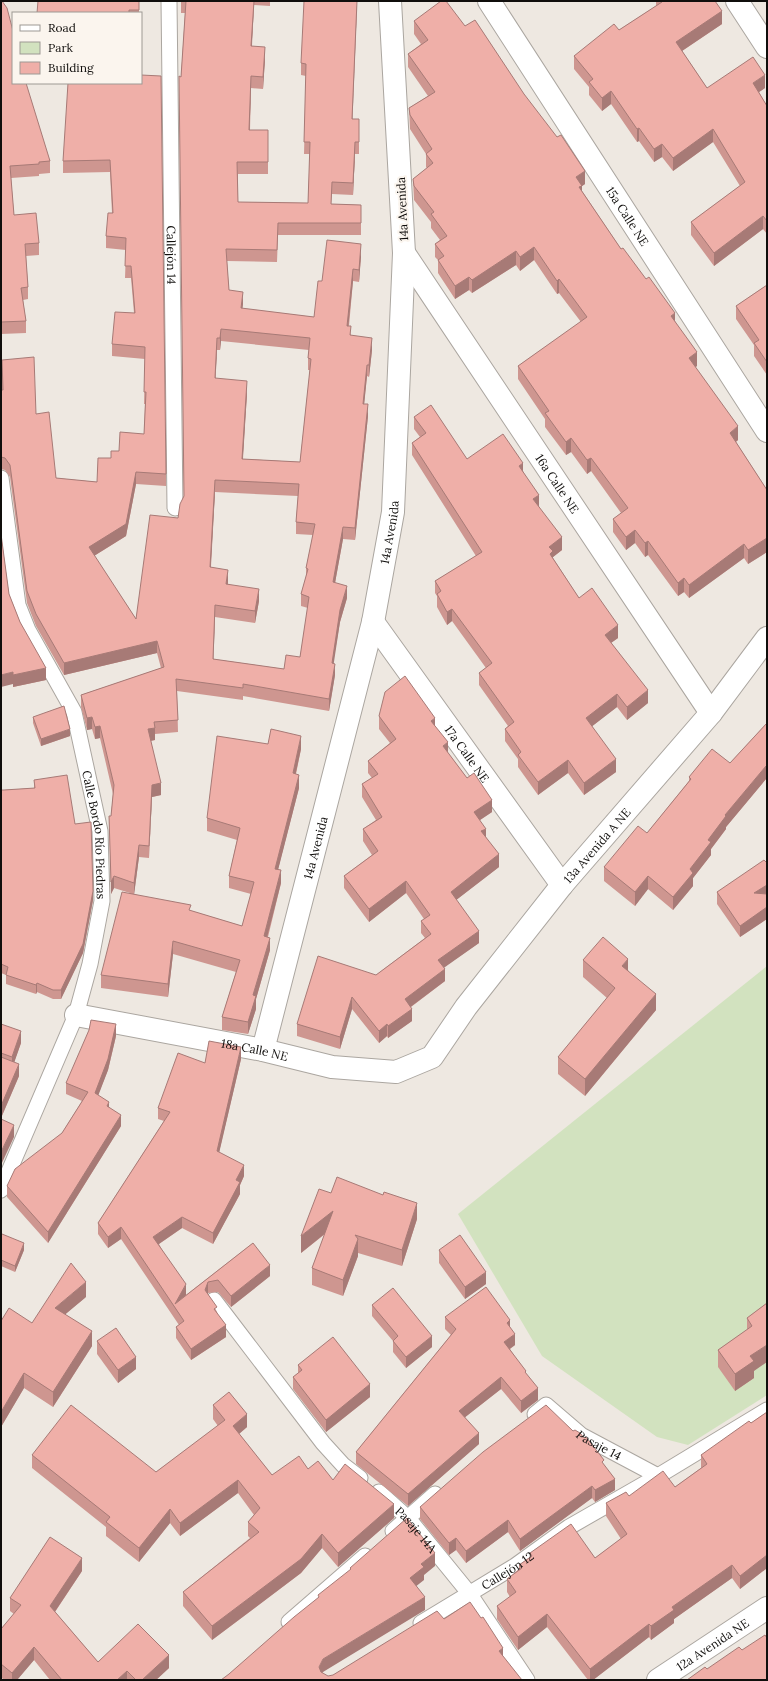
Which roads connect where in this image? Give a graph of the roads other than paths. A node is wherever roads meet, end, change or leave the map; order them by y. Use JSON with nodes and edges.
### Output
{"nodes":[{"id":1,"x":168,"y":1,"type":"edge"},
{"id":2,"x":390,"y":1,"type":"edge"},
{"id":3,"x":489,"y":1,"type":"edge"},
{"id":4,"x":737,"y":1,"type":"edge"},
{"id":5,"x":767,"y":47,"type":"edge"},
{"id":6,"x":404,"y":253,"type":"junction"},
{"id":7,"x":767,"y":431,"type":"edge"},
{"id":8,"x":1,"y":478,"type":"edge"},
{"id":9,"x":175,"y":508,"type":"dead end"},
{"id":10,"x":373,"y":622,"type":"junction"},
{"id":11,"x":767,"y":638,"type":"edge"},
{"id":12,"x":711,"y":713,"type":"junction"},
{"id":13,"x":562,"y":885,"type":"junction"},
{"id":14,"x":76,"y":1015,"type":"junction"},
{"id":15,"x":263,"y":1050,"type":"junction"},
{"id":16,"x":432,"y":1057,"type":"joint"},
{"id":17,"x":1,"y":1190,"type":"edge"},
{"id":18,"x":214,"y":1300,"type":"edge"},
{"id":19,"x":767,"y":1410,"type":"edge"},
{"id":20,"x":521,"y":1424,"type":"edge"},
{"id":21,"x":658,"y":1476,"type":"junction"},
{"id":22,"x":448,"y":1483,"type":"edge"},
{"id":23,"x":408,"y":1518,"type":"junction"},
{"id":24,"x":469,"y":1593,"type":"junction"},
{"id":25,"x":767,"y":1608,"type":"edge"},
{"id":26,"x":409,"y":1630,"type":"edge"},
{"id":27,"x":276,"y":1633,"type":"edge"},
{"id":28,"x":527,"y":1680,"type":"edge"},
{"id":29,"x":658,"y":1680,"type":"edge"}],
"edges":[{"from":1,"to":9,"type":"lane","name":"Callejón 14"},
{"from":2,"to":6,"type":"street","name":"14a Avenida"},
{"from":3,"to":7,"type":"street","name":"15a Calle NE"},
{"from":4,"to":5,"type":"street"},
{"from":6,"to":10,"type":"street","name":"14a Avenida"},
{"from":6,"to":12,"type":"street","name":"16a Calle NE"},
{"from":8,"to":14,"type":"lane","name":"Calle Bordo Río Piedras"},
{"from":10,"to":13,"type":"street","name":"17a Calle NE"},
{"from":10,"to":15,"type":"street","name":"14a Avenida"},
{"from":11,"to":12,"type":"street","name":"13a Avenida A NE"},
{"from":12,"to":13,"type":"street","name":"13a Avenida A NE"},
{"from":13,"to":16,"type":"street","name":"13a Avenida A NE"},
{"from":14,"to":15,"type":"street","name":"18a Calle NE"},
{"from":14,"to":17,"type":"lane","name":"Calle Bordo Río Piedras"},
{"from":15,"to":16,"type":"street","name":"18a Calle NE"},
{"from":18,"to":23,"type":"lane","name":"Pasaje 14A"},
{"from":19,"to":21,"type":"lane","name":"Callejón 12"},
{"from":20,"to":21,"type":"lane","name":"Pasaje 14"},
{"from":21,"to":24,"type":"lane","name":"Callejón 12"},
{"from":22,"to":23,"type":"lane"},
{"from":23,"to":24,"type":"lane","name":"Pasaje 14A"},
{"from":23,"to":27,"type":"lane"},
{"from":24,"to":26,"type":"lane","name":"Callejón 12"},
{"from":24,"to":28,"type":"lane","name":"Pasaje 14A"},
{"from":25,"to":29,"type":"street","name":"12a Avenida NE"}]}
